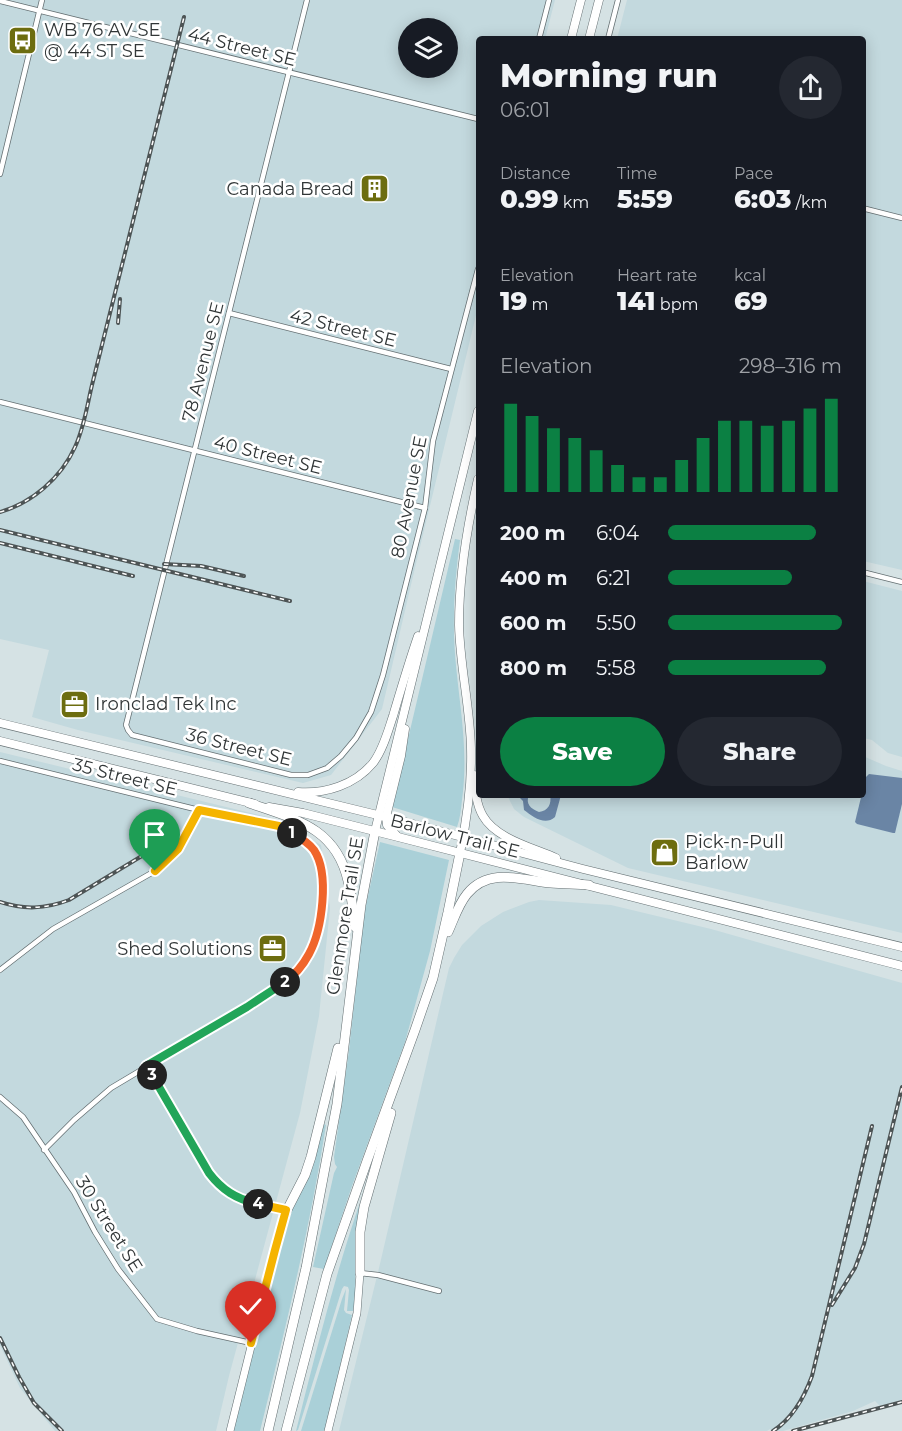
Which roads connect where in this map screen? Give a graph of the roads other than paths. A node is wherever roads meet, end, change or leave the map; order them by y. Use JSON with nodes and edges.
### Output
{"nodes":[{"id":1,"x":42,"y":0,"type":"edge"},
{"id":2,"x":307,"y":0,"type":"edge"},
{"id":3,"x":549,"y":0,"type":"edge"},
{"id":4,"x":581,"y":0,"type":"edge"},
{"id":5,"x":599,"y":0,"type":"edge"},
{"id":6,"x":618,"y":0,"type":"edge"},
{"id":7,"x":0,"y":1,"type":"edge"},
{"id":8,"x":40,"y":11,"type":"junction"},
{"id":9,"x":540,"y":36,"type":"edge"},
{"id":10,"x":572,"y":36,"type":"edge"},
{"id":11,"x":590,"y":36,"type":"edge"},
{"id":12,"x":609,"y":36,"type":"edge"},
{"id":13,"x":289,"y":72,"type":"junction"},
{"id":14,"x":476,"y":119,"type":"edge"},
{"id":15,"x":0,"y":174,"type":"edge"},
{"id":16,"x":866,"y":209,"type":"edge"},
{"id":17,"x":902,"y":218,"type":"edge"},
{"id":18,"x":476,"y":276,"type":"edge"},
{"id":19,"x":229,"y":313,"type":"junction"},
{"id":20,"x":451,"y":369,"type":"junction"},
{"id":21,"x":0,"y":402,"type":"edge"},
{"id":22,"x":476,"y":419,"type":"edge"},
{"id":23,"x":194,"y":450,"type":"junction"},
{"id":24,"x":476,"y":489,"type":"edge"},
{"id":25,"x":424,"y":508,"type":"junction"},
{"id":26,"x":866,"y":573,"type":"edge"},
{"id":27,"x":902,"y":582,"type":"edge"},
{"id":28,"x":429,"y":612,"type":"junction"},
{"id":29,"x":0,"y":722,"type":"edge"},
{"id":30,"x":128,"y":730,"type":"joint"},
{"id":31,"x":0,"y":741,"type":"edge"},
{"id":32,"x":471,"y":747,"type":"junction"},
{"id":33,"x":341,"y":756,"type":"joint"},
{"id":34,"x":0,"y":761,"type":"edge"},
{"id":35,"x":272,"y":789,"type":"junction"},
{"id":36,"x":476,"y":794,"type":"edge"},
{"id":37,"x":477,"y":798,"type":"edge"},
{"id":38,"x":249,"y":803,"type":"junction"},
{"id":39,"x":199,"y":810,"type":"junction"},
{"id":40,"x":382,"y":816,"type":"junction"},
{"id":41,"x":375,"y":831,"type":"junction"},
{"id":42,"x":398,"y":837,"type":"junction"},
{"id":43,"x":463,"y":837,"type":"junction"},
{"id":44,"x":460,"y":853,"type":"junction"},
{"id":45,"x":583,"y":868,"type":"junction"},
{"id":46,"x":589,"y":885,"type":"junction"},
{"id":47,"x":357,"y":938,"type":"junction"},
{"id":48,"x":902,"y":947,"type":"edge"},
{"id":49,"x":438,"y":957,"type":"junction"},
{"id":50,"x":902,"y":966,"type":"edge"},
{"id":51,"x":0,"y":970,"type":"edge"},
{"id":52,"x":349,"y":1001,"type":"junction"},
{"id":53,"x":416,"y":1030,"type":"junction"},
{"id":54,"x":146,"y":1066,"type":"junction"},
{"id":55,"x":0,"y":1096,"type":"edge"},
{"id":56,"x":44,"y":1150,"type":"junction"},
{"id":57,"x":286,"y":1210,"type":"junction"},
{"id":58,"x":360,"y":1273,"type":"junction"},
{"id":59,"x":439,"y":1291,"type":"dead end"},
{"id":60,"x":251,"y":1343,"type":"junction"},
{"id":61,"x":230,"y":1431,"type":"edge"},
{"id":62,"x":268,"y":1431,"type":"edge"},
{"id":63,"x":286,"y":1431,"type":"edge"},
{"id":64,"x":328,"y":1431,"type":"edge"}],
"edges":[{"from":1,"to":8,"type":"street"},
{"from":2,"to":13,"type":"street","name":"78 Avenue SE"},
{"from":3,"to":9,"type":"street"},
{"from":4,"to":10,"type":"main road"},
{"from":5,"to":11,"type":"main road"},
{"from":6,"to":12,"type":"street"},
{"from":7,"to":8,"type":"street","name":"44 Street SE"},
{"from":8,"to":13,"type":"street","name":"44 Street SE"},
{"from":8,"to":15,"type":"street"},
{"from":13,"to":14,"type":"street","name":"44 Street SE"},
{"from":13,"to":19,"type":"street","name":"78 Avenue SE"},
{"from":16,"to":17,"type":"street"},
{"from":18,"to":20,"type":"street","name":"80 Avenue SE"},
{"from":19,"to":20,"type":"street","name":"42 Street SE"},
{"from":19,"to":23,"type":"street","name":"78 Avenue SE"},
{"from":20,"to":25,"type":"street","name":"80 Avenue SE"},
{"from":21,"to":23,"type":"street","name":"40 Street SE"},
{"from":22,"to":28,"type":"main road"},
{"from":23,"to":25,"type":"street","name":"40 Street SE"},
{"from":23,"to":30,"type":"street","name":"78 Avenue SE"},
{"from":24,"to":32,"type":"main road"},
{"from":25,"to":33,"type":"street","name":"80 Avenue SE"},
{"from":26,"to":27,"type":"street"},
{"from":28,"to":35,"type":"main road"},
{"from":28,"to":40,"type":"main road","name":"Glenmore Trail SE"},
{"from":29,"to":35,"type":"main road","name":"Barlow Trail SE"},
{"from":30,"to":33,"type":"street","name":"36 Street SE"},
{"from":31,"to":38,"type":"main road","name":"Barlow Trail SE"},
{"from":32,"to":36,"type":"main road"},
{"from":32,"to":43,"type":"main road"},
{"from":34,"to":39,"type":"street","name":"35 Street SE"},
{"from":35,"to":40,"type":"main road","name":"Barlow Trail SE"},
{"from":37,"to":45,"type":"main road"},
{"from":38,"to":41,"type":"main road","name":"Barlow Trail SE"},
{"from":38,"to":47,"type":"highway"},
{"from":39,"to":51,"type":"street"},
{"from":39,"to":54,"type":"street","name":"35 Street SE"},
{"from":40,"to":41,"type":"main road","name":"Glenmore Trail SE"},
{"from":40,"to":42,"type":"main road"},
{"from":40,"to":43,"type":"main road","name":"Barlow Trail SE"},
{"from":41,"to":42,"type":"main road","name":"Barlow Trail SE"},
{"from":41,"to":47,"type":"highway","name":"Glenmore Trail SE"},
{"from":42,"to":44,"type":"main road","name":"Barlow Trail SE"},
{"from":43,"to":44,"type":"main road"},
{"from":43,"to":45,"type":"main road","name":"Barlow Trail SE"},
{"from":44,"to":46,"type":"main road","name":"Barlow Trail SE"},
{"from":44,"to":49,"type":"highway"},
{"from":45,"to":48,"type":"main road","name":"Barlow Trail SE"},
{"from":46,"to":49,"type":"highway"},
{"from":46,"to":50,"type":"main road","name":"Barlow Trail SE"},
{"from":47,"to":52,"type":"highway","name":"Glenmore Trail SE"},
{"from":49,"to":53,"type":"highway"},
{"from":52,"to":57,"type":"highway"},
{"from":52,"to":62,"type":"highway","name":"Glenmore Trail SE"},
{"from":53,"to":58,"type":"highway"},
{"from":53,"to":63,"type":"highway"},
{"from":54,"to":56,"type":"street"},
{"from":54,"to":57,"type":"street"},
{"from":55,"to":56,"type":"street","name":"30 Street SE"},
{"from":56,"to":60,"type":"street","name":"30 Street SE"},
{"from":57,"to":60,"type":"street"},
{"from":58,"to":59,"type":"street"},
{"from":58,"to":64,"type":"street"},
{"from":60,"to":61,"type":"street"}]}
